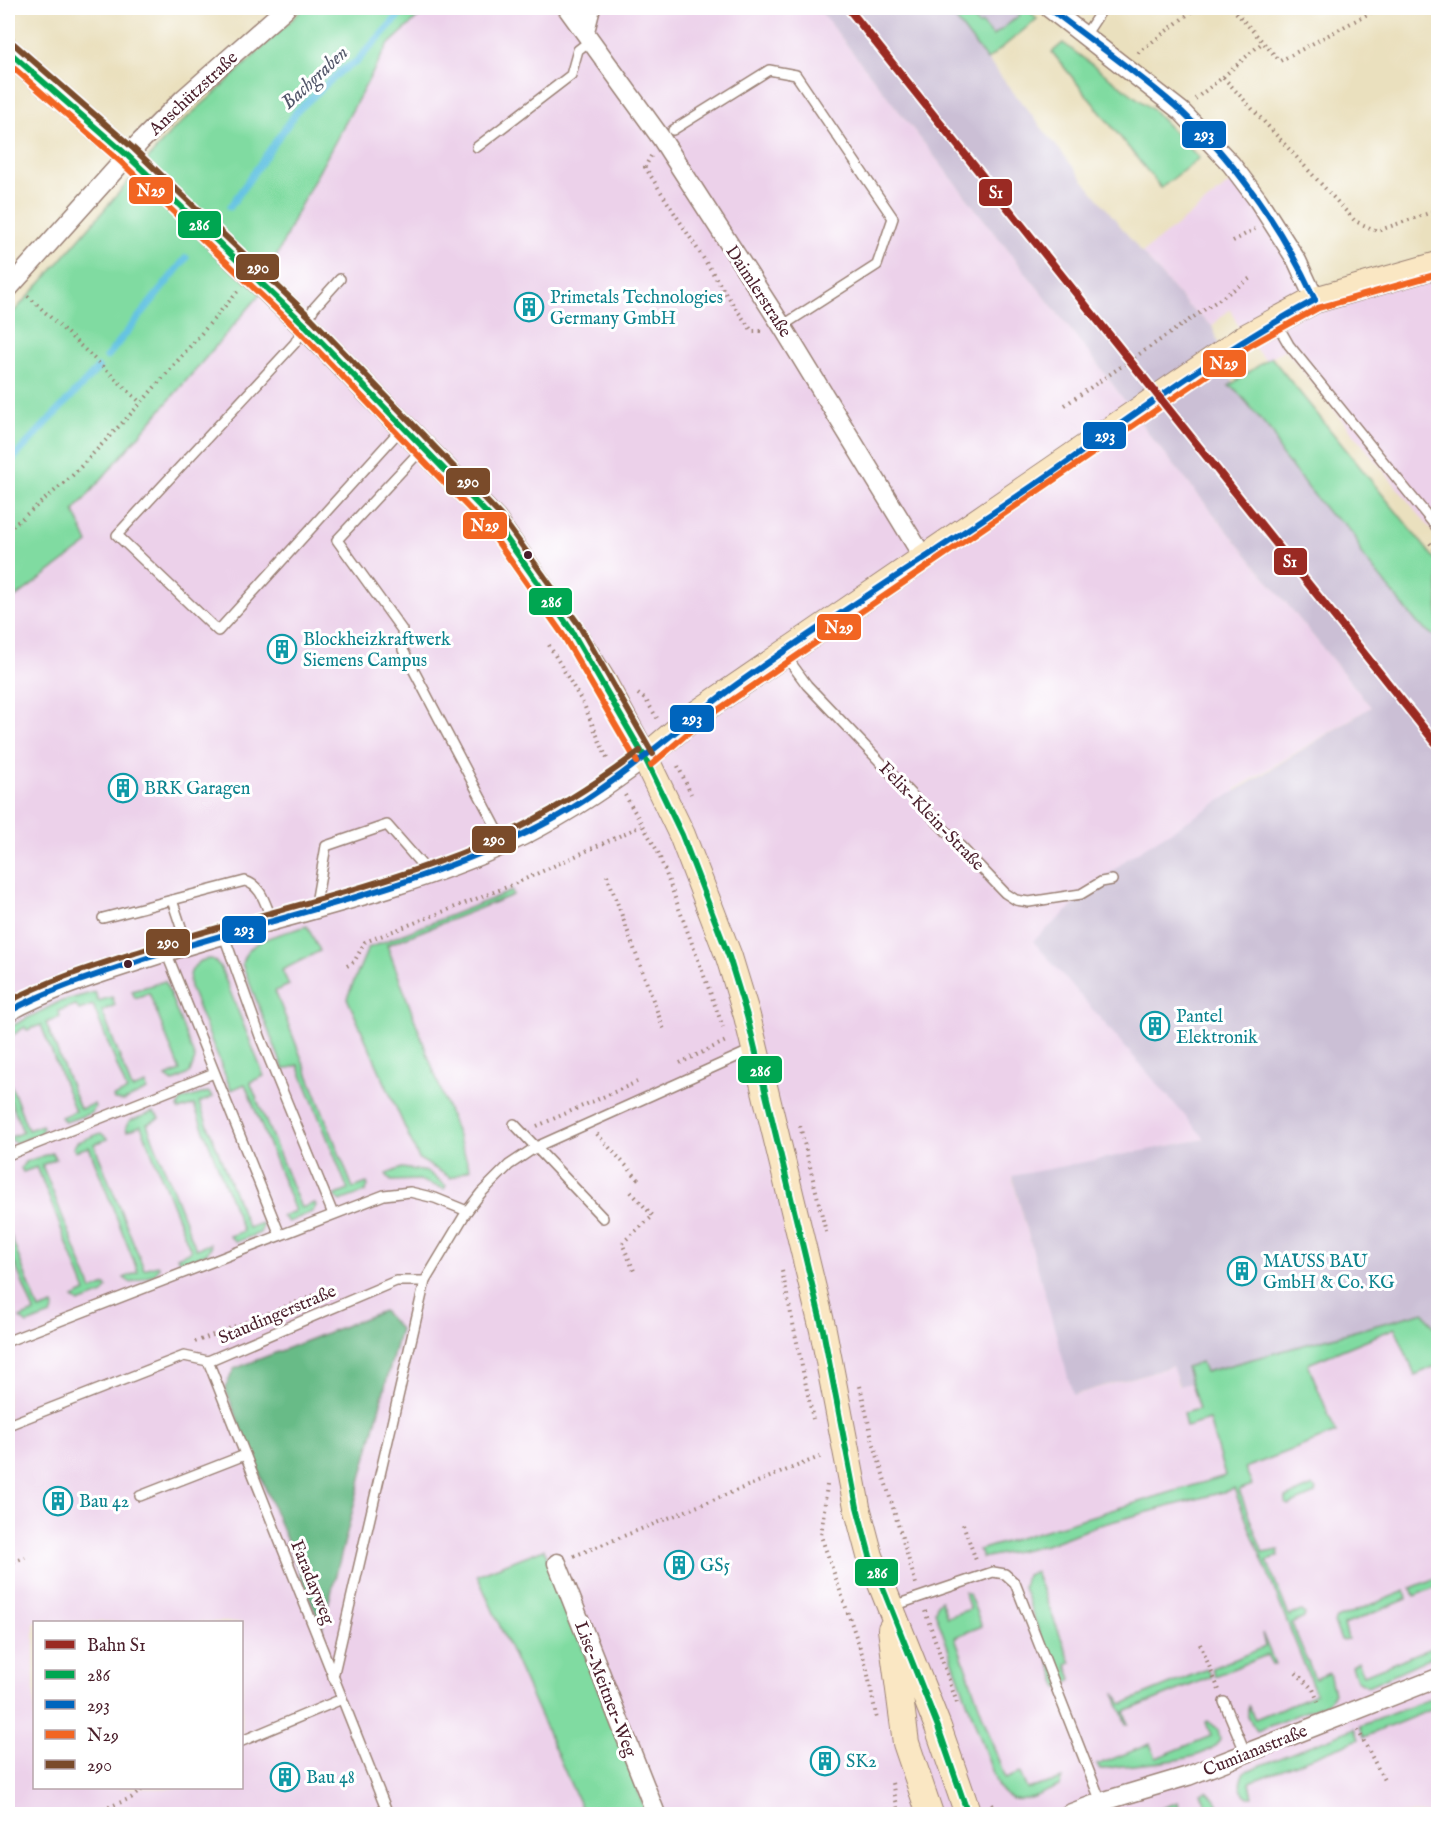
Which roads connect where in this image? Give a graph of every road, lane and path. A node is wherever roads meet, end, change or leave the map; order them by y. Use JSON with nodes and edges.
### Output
{"nodes":[{"id":1,"x":286,"y":8,"type":"edge"},
{"id":2,"x":567,"y":8,"type":"edge"},
{"id":3,"x":591,"y":8,"type":"edge"},
{"id":4,"x":1049,"y":8,"type":"edge"},
{"id":5,"x":1103,"y":8,"type":"edge"},
{"id":6,"x":1196,"y":8,"type":"edge"},
{"id":7,"x":1232,"y":8,"type":"edge"},
{"id":8,"x":1379,"y":8,"type":"edge"},
{"id":9,"x":588,"y":36,"type":"junction"},
{"id":10,"x":1084,"y":36,"type":"junction"},
{"id":11,"x":1263,"y":42,"type":"junction"},
{"id":12,"x":8,"y":51,"type":"edge"},
{"id":13,"x":1126,"y":68,"type":"junction"},
{"id":14,"x":1223,"y":77,"type":"junction"},
{"id":15,"x":1181,"y":111,"type":"junction"},
{"id":16,"x":667,"y":134,"type":"junction"},
{"id":17,"x":477,"y":147,"type":"dead end"},
{"id":18,"x":128,"y":156,"type":"junction"},
{"id":19,"x":1438,"y":210,"type":"edge"},
{"id":20,"x":1438,"y":266,"type":"edge"},
{"id":21,"x":1252,"y":277,"type":"dead end"},
{"id":22,"x":340,"y":279,"type":"dead end"},
{"id":23,"x":11,"y":286,"type":"edge"},
{"id":24,"x":242,"y":286,"type":"junction"},
{"id":25,"x":1315,"y":300,"type":"junction"},
{"id":26,"x":1274,"y":320,"type":"junction"},
{"id":27,"x":306,"y":326,"type":"junction"},
{"id":28,"x":782,"y":326,"type":"junction"},
{"id":29,"x":141,"y":403,"type":"junction"},
{"id":30,"x":1065,"y":405,"type":"dead end"},
{"id":31,"x":404,"y":426,"type":"junction"},
{"id":32,"x":424,"y":447,"type":"junction"},
{"id":33,"x":1438,"y":529,"type":"edge"},
{"id":34,"x":8,"y":530,"type":"edge"},
{"id":35,"x":923,"y":557,"type":"junction"},
{"id":36,"x":548,"y":643,"type":"dead end"},
{"id":37,"x":784,"y":653,"type":"junction"},
{"id":38,"x":630,"y":687,"type":"dead end"},
{"id":39,"x":667,"y":740,"type":"junction"},
{"id":40,"x":645,"y":758,"type":"junction"},
{"id":41,"x":617,"y":780,"type":"junction"},
{"id":42,"x":692,"y":796,"type":"dead end"},
{"id":43,"x":641,"y":826,"type":"junction"},
{"id":44,"x":505,"y":844,"type":"junction"},
{"id":45,"x":429,"y":873,"type":"junction"},
{"id":46,"x":606,"y":874,"type":"dead end"},
{"id":47,"x":1112,"y":880,"type":"dead end"},
{"id":48,"x":172,"y":900,"type":"junction"},
{"id":49,"x":315,"y":909,"type":"junction"},
{"id":50,"x":103,"y":918,"type":"dead end"},
{"id":51,"x":272,"y":920,"type":"junction"},
{"id":52,"x":223,"y":933,"type":"junction"},
{"id":53,"x":188,"y":945,"type":"junction"},
{"id":54,"x":166,"y":952,"type":"junction"},
{"id":55,"x":347,"y":966,"type":"dead end"},
{"id":56,"x":8,"y":1012,"type":"edge"},
{"id":57,"x":664,"y":1030,"type":"dead end"},
{"id":58,"x":757,"y":1048,"type":"junction"},
{"id":59,"x":733,"y":1058,"type":"junction"},
{"id":60,"x":214,"y":1073,"type":"junction"},
{"id":61,"x":580,"y":1107,"type":"dead end"},
{"id":62,"x":799,"y":1122,"type":"dead end"},
{"id":63,"x":514,"y":1124,"type":"dead end"},
{"id":64,"x":587,"y":1124,"type":"junction"},
{"id":65,"x":536,"y":1147,"type":"junction"},
{"id":66,"x":8,"y":1155,"type":"edge"},
{"id":67,"x":641,"y":1182,"type":"dead end"},
{"id":68,"x":631,"y":1192,"type":"dead end"},
{"id":69,"x":467,"y":1211,"type":"junction"},
{"id":70,"x":333,"y":1214,"type":"junction"},
{"id":71,"x":603,"y":1218,"type":"dead end"},
{"id":72,"x":280,"y":1235,"type":"junction"},
{"id":73,"x":828,"y":1242,"type":"dead end"},
{"id":74,"x":780,"y":1263,"type":"dead end"},
{"id":75,"x":635,"y":1273,"type":"dead end"},
{"id":76,"x":425,"y":1281,"type":"junction"},
{"id":77,"x":8,"y":1341,"type":"edge"},
{"id":78,"x":208,"y":1361,"type":"junction"},
{"id":79,"x":858,"y":1375,"type":"dead end"},
{"id":80,"x":814,"y":1421,"type":"dead end"},
{"id":81,"x":8,"y":1425,"type":"edge"},
{"id":82,"x":819,"y":1445,"type":"dead end"},
{"id":83,"x":245,"y":1455,"type":"junction"},
{"id":84,"x":822,"y":1456,"type":"junction"},
{"id":85,"x":824,"y":1467,"type":"dead end"},
{"id":86,"x":825,"y":1477,"type":"dead end"},
{"id":87,"x":140,"y":1496,"type":"dead end"},
{"id":88,"x":963,"y":1524,"type":"dead end"},
{"id":89,"x":25,"y":1557,"type":"dead end"},
{"id":90,"x":557,"y":1563,"type":"joint"},
{"id":91,"x":8,"y":1564,"type":"edge"},
{"id":92,"x":981,"y":1575,"type":"junction"},
{"id":93,"x":920,"y":1596,"type":"junction"},
{"id":94,"x":889,"y":1608,"type":"junction"},
{"id":95,"x":1200,"y":1644,"type":"dead end"},
{"id":96,"x":1296,"y":1673,"type":"dead end"},
{"id":97,"x":333,"y":1677,"type":"junction"},
{"id":98,"x":1438,"y":1678,"type":"edge"},
{"id":99,"x":342,"y":1699,"type":"junction"},
{"id":100,"x":1224,"y":1702,"type":"joint"},
{"id":101,"x":958,"y":1707,"type":"dead end"},
{"id":102,"x":1350,"y":1712,"type":"junction"},
{"id":103,"x":877,"y":1721,"type":"dead end"},
{"id":104,"x":1326,"y":1721,"type":"junction"},
{"id":105,"x":243,"y":1741,"type":"edge"},
{"id":106,"x":1246,"y":1754,"type":"junction"},
{"id":107,"x":890,"y":1775,"type":"dead end"},
{"id":108,"x":1385,"y":1782,"type":"dead end"},
{"id":109,"x":143,"y":1789,"type":"edge"},
{"id":110,"x":989,"y":1795,"type":"dead end"},
{"id":111,"x":1101,"y":1802,"type":"junction"},
{"id":112,"x":92,"y":1815,"type":"edge"},
{"id":113,"x":388,"y":1815,"type":"edge"},
{"id":114,"x":656,"y":1815,"type":"edge"},
{"id":115,"x":899,"y":1815,"type":"edge"},
{"id":116,"x":930,"y":1815,"type":"edge"},
{"id":117,"x":968,"y":1815,"type":"edge"},
{"id":118,"x":996,"y":1815,"type":"edge"},
{"id":119,"x":1069,"y":1815,"type":"edge"}],
"edges":[{"from":1,"to":18,"type":"street","name":"Anschützstraße"},
{"from":2,"to":9,"type":"street","name":"Daimlerstraße"},
{"from":3,"to":9,"type":"street"},
{"from":4,"to":10,"type":"street"},
{"from":5,"to":10,"type":"lane"},
{"from":6,"to":13,"type":"path"},
{"from":7,"to":11,"type":"path"},
{"from":8,"to":11,"type":"path"},
{"from":9,"to":16,"type":"street","name":"Daimlerstraße"},
{"from":9,"to":17,"type":"lane"},
{"from":10,"to":13,"type":"street"},
{"from":11,"to":14,"type":"path"},
{"from":12,"to":18,"type":"street"},
{"from":13,"to":15,"type":"street"},
{"from":14,"to":15,"type":"path"},
{"from":14,"to":19,"type":"path"},
{"from":15,"to":25,"type":"street"},
{"from":16,"to":28,"type":"street","name":"Daimlerstraße"},
{"from":16,"to":28,"type":"path"},
{"from":16,"to":28,"type":"lane"},
{"from":18,"to":23,"type":"street","name":"Anschützstraße"},
{"from":18,"to":24,"type":"street"},
{"from":20,"to":25,"type":"street"},
{"from":21,"to":30,"type":"path"},
{"from":22,"to":27,"type":"lane"},
{"from":23,"to":29,"type":"path"},
{"from":24,"to":27,"type":"street"},
{"from":24,"to":29,"type":"path"},
{"from":25,"to":26,"type":"street"},
{"from":26,"to":33,"type":"lane"},
{"from":26,"to":35,"type":"street"},
{"from":27,"to":31,"type":"street"},
{"from":27,"to":31,"type":"lane"},
{"from":28,"to":35,"type":"street","name":"Daimlerstraße"},
{"from":29,"to":34,"type":"path"},
{"from":31,"to":32,"type":"street"},
{"from":32,"to":40,"type":"street"},
{"from":32,"to":44,"type":"lane"},
{"from":35,"to":37,"type":"street"},
{"from":36,"to":41,"type":"path"},
{"from":37,"to":39,"type":"street"},
{"from":37,"to":47,"type":"lane","name":"Felix-Klein-Straße"},
{"from":38,"to":39,"type":"path"},
{"from":39,"to":40,"type":"street"},
{"from":39,"to":42,"type":"path"},
{"from":40,"to":41,"type":"street"},
{"from":40,"to":58,"type":"street"},
{"from":41,"to":43,"type":"path"},
{"from":41,"to":44,"type":"street"},
{"from":43,"to":55,"type":"path"},
{"from":43,"to":59,"type":"path"},
{"from":44,"to":45,"type":"street"},
{"from":45,"to":49,"type":"street"},
{"from":45,"to":49,"type":"lane"},
{"from":46,"to":57,"type":"path"},
{"from":48,"to":50,"type":"lane"},
{"from":48,"to":51,"type":"lane"},
{"from":48,"to":53,"type":"lane"},
{"from":49,"to":51,"type":"street"},
{"from":51,"to":52,"type":"street"},
{"from":52,"to":53,"type":"street"},
{"from":52,"to":70,"type":"lane"},
{"from":53,"to":54,"type":"street"},
{"from":54,"to":56,"type":"street"},
{"from":54,"to":60,"type":"lane"},
{"from":58,"to":59,"type":"lane"},
{"from":58,"to":94,"type":"street"},
{"from":59,"to":64,"type":"lane"},
{"from":60,"to":66,"type":"lane"},
{"from":60,"to":72,"type":"lane"},
{"from":61,"to":64,"type":"path"},
{"from":62,"to":73,"type":"path"},
{"from":63,"to":65,"type":"lane"},
{"from":64,"to":65,"type":"lane"},
{"from":64,"to":67,"type":"path"},
{"from":65,"to":69,"type":"lane"},
{"from":65,"to":71,"type":"lane"},
{"from":68,"to":75,"type":"path"},
{"from":69,"to":70,"type":"lane"},
{"from":69,"to":76,"type":"lane"},
{"from":70,"to":72,"type":"lane"},
{"from":72,"to":77,"type":"lane"},
{"from":74,"to":80,"type":"path"},
{"from":76,"to":78,"type":"lane","name":"Staudingerstraße"},
{"from":76,"to":97,"type":"lane"},
{"from":78,"to":81,"type":"lane","name":"Staudingerstraße"},
{"from":78,"to":83,"type":"lane","name":"Faradayweg"},
{"from":79,"to":93,"type":"path"},
{"from":82,"to":84,"type":"path"},
{"from":83,"to":87,"type":"lane"},
{"from":83,"to":97,"type":"lane","name":"Faradayweg"},
{"from":84,"to":85,"type":"path"},
{"from":84,"to":90,"type":"path"},
{"from":86,"to":103,"type":"path"},
{"from":88,"to":92,"type":"path"},
{"from":89,"to":91,"type":"path"},
{"from":90,"to":114,"type":"street","name":"Lise-Meitner-Weg"},
{"from":92,"to":93,"type":"lane"},
{"from":92,"to":111,"type":"lane"},
{"from":93,"to":94,"type":"lane"},
{"from":93,"to":101,"type":"path"},
{"from":94,"to":116,"type":"street"},
{"from":94,"to":117,"type":"street"},
{"from":95,"to":100,"type":"path"},
{"from":96,"to":104,"type":"path"},
{"from":97,"to":99,"type":"lane","name":"Faradayweg"},
{"from":98,"to":102,"type":"street","name":"Cumianastraße"},
{"from":99,"to":105,"type":"lane"},
{"from":99,"to":113,"type":"lane","name":"Faradayweg"},
{"from":100,"to":106,"type":"lane"},
{"from":102,"to":104,"type":"street","name":"Cumianastraße"},
{"from":102,"to":108,"type":"path"},
{"from":104,"to":106,"type":"street","name":"Cumianastraße"},
{"from":106,"to":111,"type":"street","name":"Cumianastraße"},
{"from":107,"to":115,"type":"path"},
{"from":109,"to":112,"type":"path"},
{"from":110,"to":118,"type":"path"},
{"from":111,"to":119,"type":"street","name":"Cumianastraße"}]}
